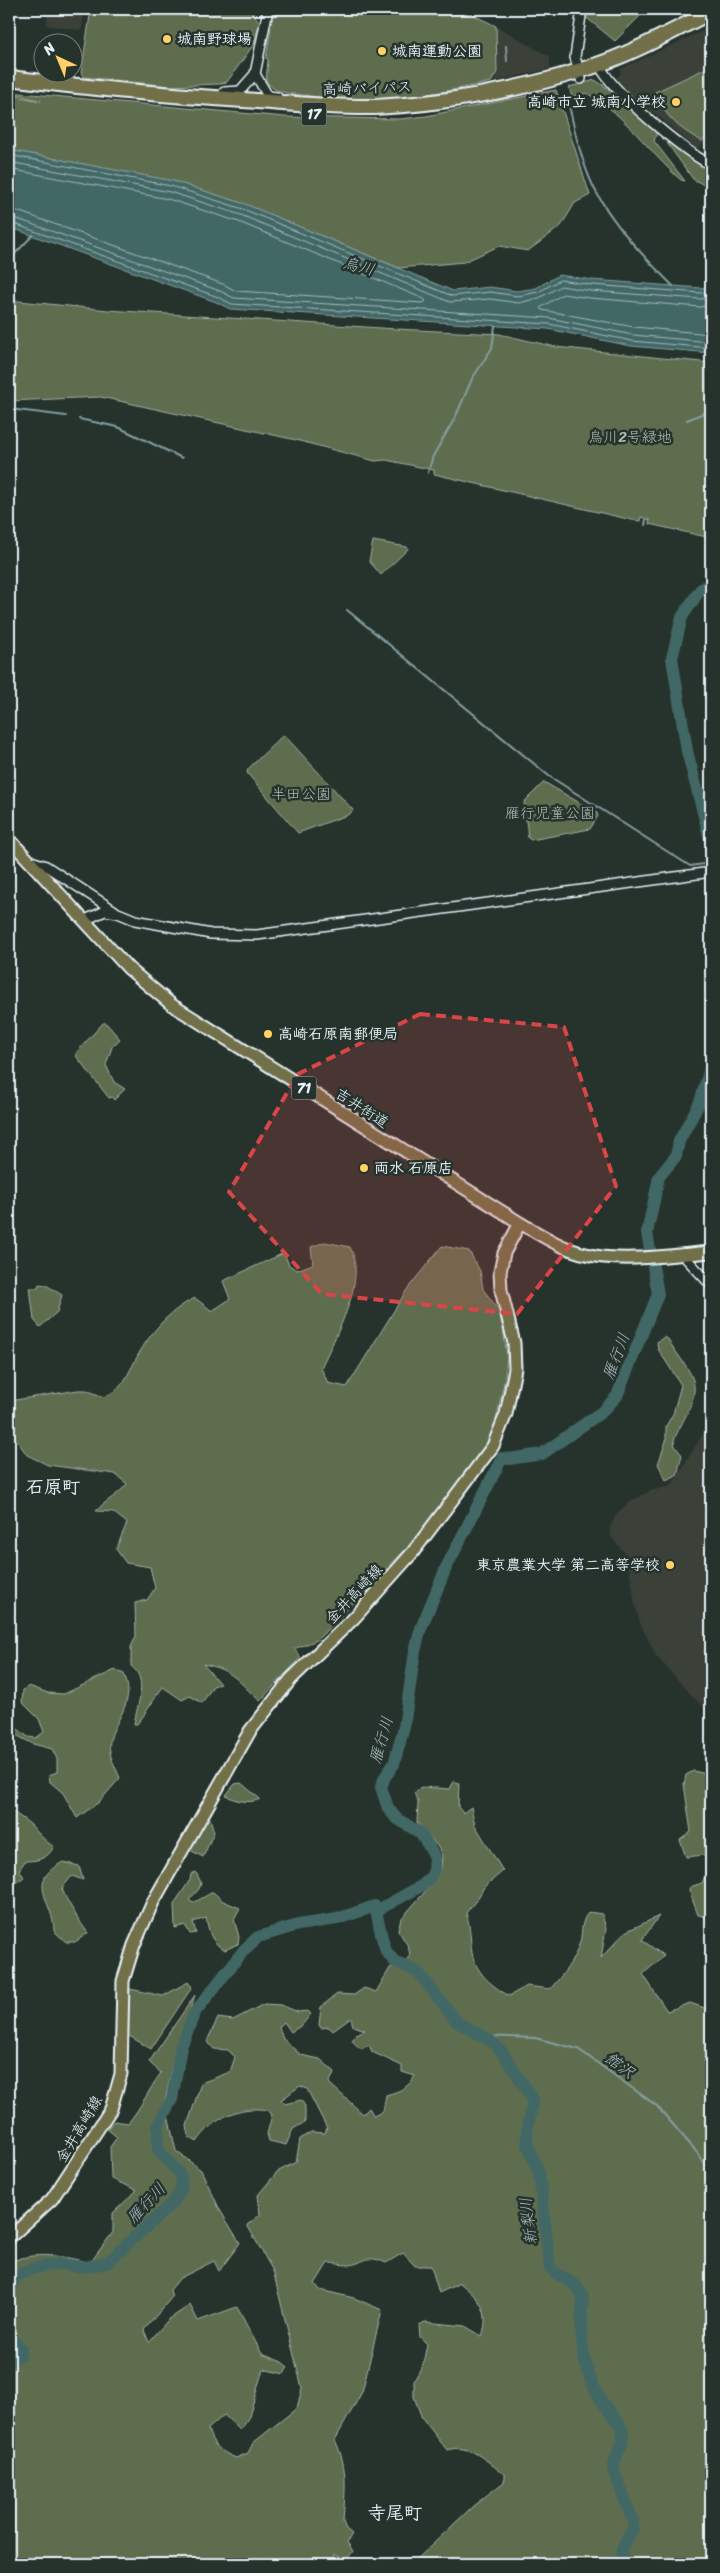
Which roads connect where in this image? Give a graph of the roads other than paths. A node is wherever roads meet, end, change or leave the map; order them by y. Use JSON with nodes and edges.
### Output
{"nodes":[{"id":1,"x":268,"y":9,"type":"edge"},
{"id":2,"x":582,"y":9,"type":"edge"},
{"id":3,"x":711,"y":12,"type":"edge"},
{"id":4,"x":711,"y":22,"type":"edge"},
{"id":5,"x":601,"y":68,"type":"junction"},
{"id":6,"x":255,"y":74,"type":"junction"},
{"id":7,"x":579,"y":75,"type":"junction"},
{"id":8,"x":9,"y":78,"type":"edge"},
{"id":9,"x":9,"y":88,"type":"edge"},
{"id":10,"x":177,"y":96,"type":"junction"},
{"id":11,"x":316,"y":106,"type":"junction"},
{"id":12,"x":711,"y":164,"type":"edge"},
{"id":13,"x":9,"y":839,"type":"edge"},
{"id":14,"x":28,"y":860,"type":"junction"},
{"id":15,"x":711,"y":872,"type":"edge"},
{"id":16,"x":118,"y":913,"type":"junction"},
{"id":17,"x":85,"y":920,"type":"junction"},
{"id":18,"x":520,"y":1223,"type":"junction"},
{"id":19,"x":711,"y":1252,"type":"edge"},
{"id":20,"x":682,"y":1254,"type":"junction"},
{"id":21,"x":711,"y":1285,"type":"edge"},
{"id":22,"x":9,"y":2238,"type":"edge"}],
"edges":[{"from":1,"to":6,"type":"street"},
{"from":2,"to":7,"type":"street"},
{"from":3,"to":5,"type":"highway","name":"高崎バイパス","number":"17"},
{"from":4,"to":5,"type":"highway","name":"高崎バイパス","number":"17"},
{"from":5,"to":7,"type":"highway","name":"高崎バイパス","number":"17"},
{"from":5,"to":12,"type":"street"},
{"from":6,"to":10,"type":"street"},
{"from":6,"to":11,"type":"street"},
{"from":7,"to":9,"type":"highway","name":"高崎バイパス","number":"17"},
{"from":7,"to":11,"type":"highway","name":"高崎バイパス","number":"17"},
{"from":8,"to":10,"type":"highway","name":"高崎バイパス","number":"17"},
{"from":10,"to":11,"type":"highway","name":"高崎バイパス","number":"17"},
{"from":13,"to":14,"type":"main road","name":"吉井街道","number":"71"},
{"from":14,"to":16,"type":"street"},
{"from":14,"to":17,"type":"main road","name":"吉井街道","number":"71"},
{"from":15,"to":16,"type":"street"},
{"from":16,"to":17,"type":"street"},
{"from":17,"to":18,"type":"main road","name":"吉井街道","number":"71"},
{"from":18,"to":20,"type":"main road","name":"吉井街道","number":"71"},
{"from":18,"to":22,"type":"main road","name":"金井高崎線"},
{"from":19,"to":20,"type":"main road","number":"71"},
{"from":20,"to":21,"type":"street"}]}
